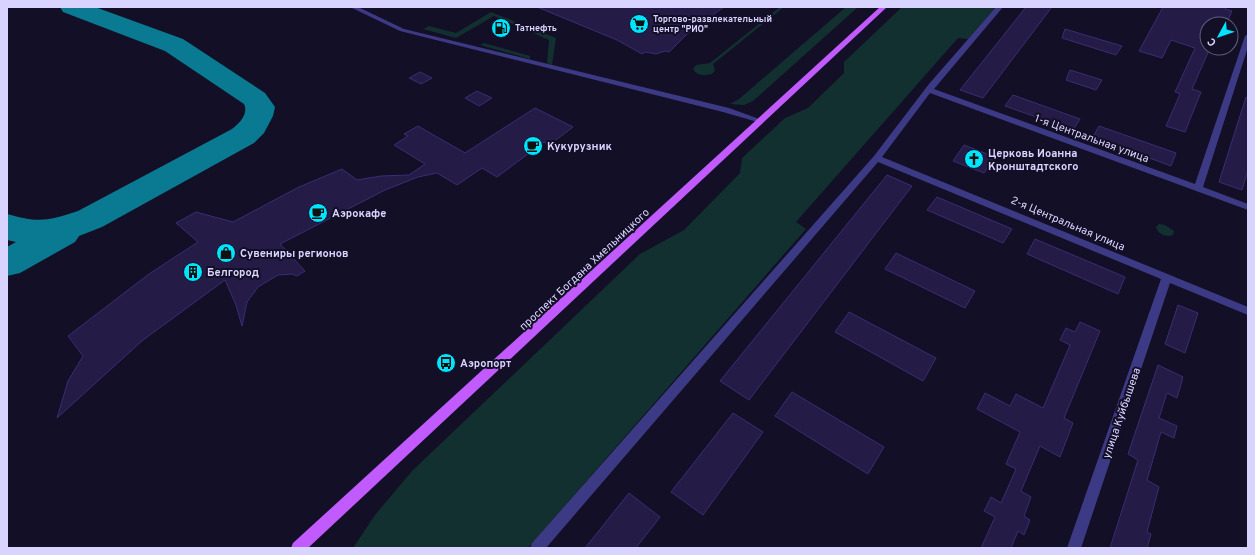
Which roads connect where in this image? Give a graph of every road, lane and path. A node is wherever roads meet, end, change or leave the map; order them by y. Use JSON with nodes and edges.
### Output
{"nodes":[{"id":1,"x":353,"y":7,"type":"edge"},
{"id":2,"x":884,"y":7,"type":"edge"},
{"id":3,"x":1000,"y":7,"type":"edge"},
{"id":4,"x":1248,"y":36,"type":"edge"},
{"id":5,"x":929,"y":90,"type":"junction"},
{"id":6,"x":761,"y":121,"type":"junction"},
{"id":7,"x":877,"y":158,"type":"junction"},
{"id":8,"x":1198,"y":189,"type":"junction"},
{"id":9,"x":1248,"y":207,"type":"edge"},
{"id":10,"x":1168,"y":278,"type":"junction"},
{"id":11,"x":1248,"y":311,"type":"edge"},
{"id":12,"x":298,"y":548,"type":"edge"},
{"id":13,"x":537,"y":548,"type":"edge"},
{"id":14,"x":1074,"y":548,"type":"edge"}],
"edges":[{"from":1,"to":6,"type":"street"},
{"from":2,"to":6,"type":"main road","name":"проспект Богдана Хмельницкого"},
{"from":3,"to":5,"type":"street"},
{"from":4,"to":8,"type":"street"},
{"from":5,"to":7,"type":"street"},
{"from":5,"to":8,"type":"street","name":"1-я Центральная улица"},
{"from":6,"to":12,"type":"main road","name":"проспект Богдана Хмельницкого"},
{"from":7,"to":10,"type":"street","name":"2-я Центральная улица"},
{"from":7,"to":13,"type":"street"},
{"from":8,"to":9,"type":"street","name":"1-я Центральная улица"},
{"from":10,"to":11,"type":"street","name":"2-я Центральная улица"},
{"from":10,"to":14,"type":"street","name":"улица Куйбышева"}]}
